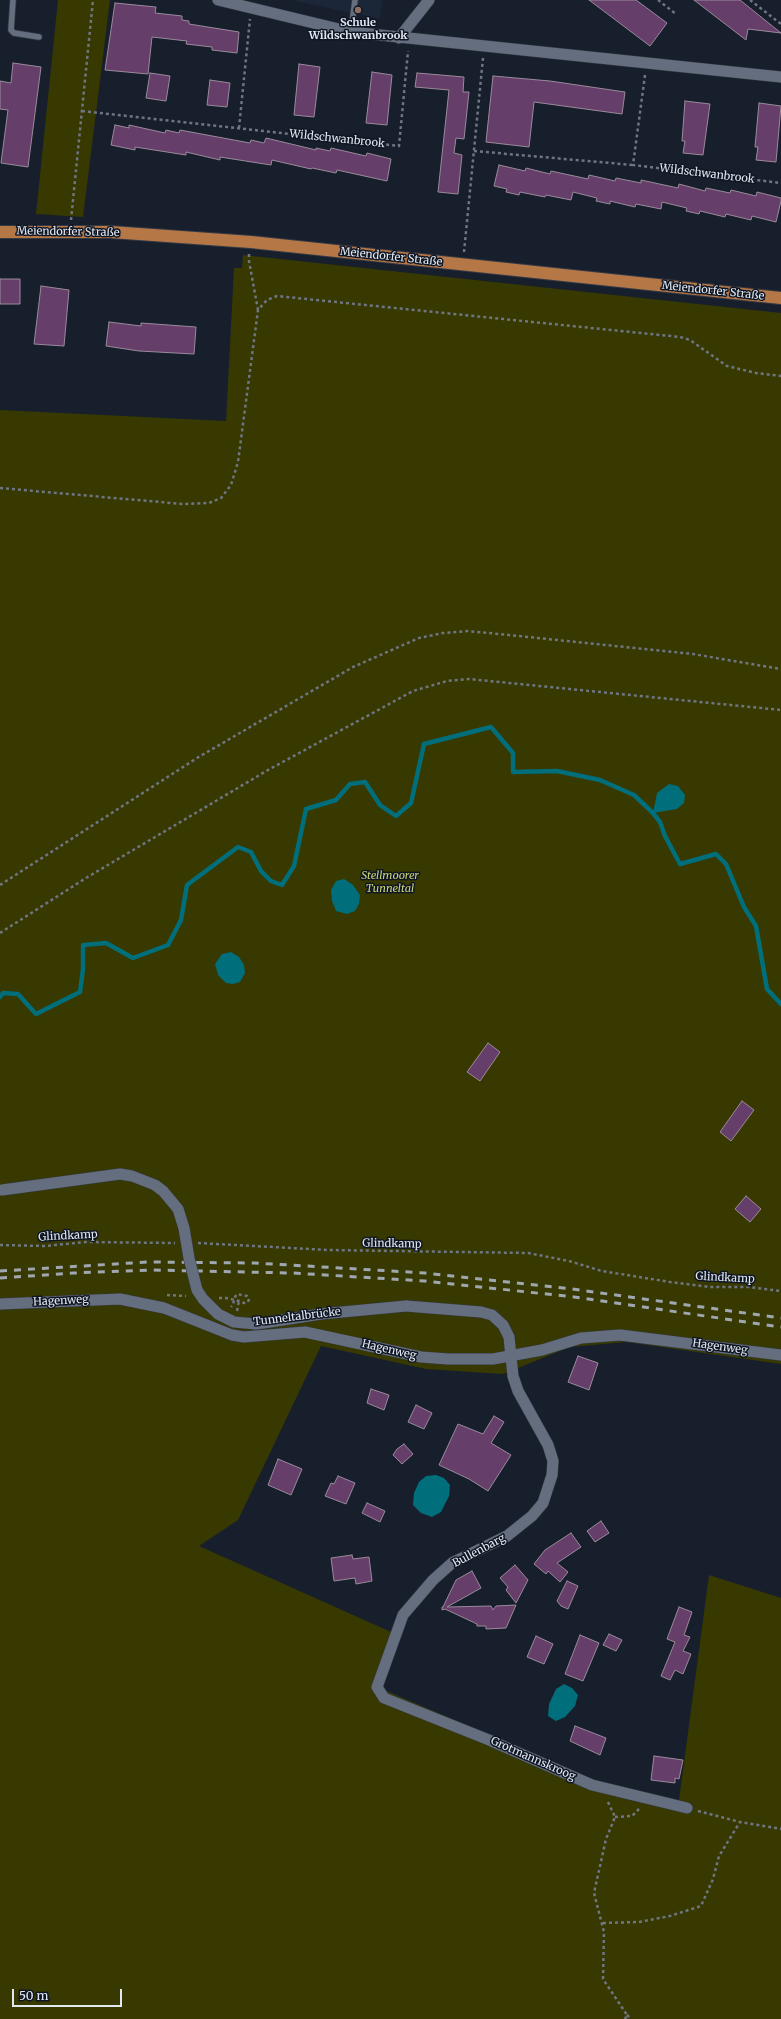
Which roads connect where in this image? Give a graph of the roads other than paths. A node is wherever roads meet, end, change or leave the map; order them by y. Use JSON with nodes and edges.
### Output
{"nodes":[{"id":1,"x":13,"y":0,"type":"edge"},
{"id":2,"x":218,"y":0,"type":"edge"},
{"id":3,"x":355,"y":0,"type":"edge"},
{"id":4,"x":428,"y":0,"type":"edge"},
{"id":5,"x":351,"y":32,"type":"junction"},
{"id":6,"x":39,"y":37,"type":"dead end"},
{"id":7,"x":404,"y":38,"type":"junction"},
{"id":8,"x":781,"y":77,"type":"edge"},
{"id":9,"x":0,"y":232,"type":"edge"},
{"id":10,"x":781,"y":298,"type":"edge"},
{"id":11,"x":1,"y":1190,"type":"edge"},
{"id":12,"x":0,"y":1304,"type":"edge"},
{"id":13,"x":781,"y":1355,"type":"edge"},
{"id":14,"x":511,"y":1356,"type":"junction"},
{"id":15,"x":384,"y":1698,"type":"joint"},
{"id":16,"x":687,"y":1808,"type":"road end"}],
"edges":[{"from":1,"to":6,"type":"lane"},
{"from":2,"to":5,"type":"street"},
{"from":3,"to":5,"type":"lane"},
{"from":4,"to":7,"type":"street"},
{"from":5,"to":7,"type":"street"},
{"from":7,"to":8,"type":"street"},
{"from":9,"to":10,"type":"main road","name":"Meiendorfer Straße"},
{"from":11,"to":14,"type":"street","name":"Tunneltalbrücke","bridge":true},
{"from":12,"to":14,"type":"street","name":"Hagenweg"},
{"from":13,"to":14,"type":"street","name":"Hagenweg"},
{"from":14,"to":15,"type":"street","name":"Bullenbarg"},
{"from":15,"to":16,"type":"street","name":"Grotmannskroog"}]}
